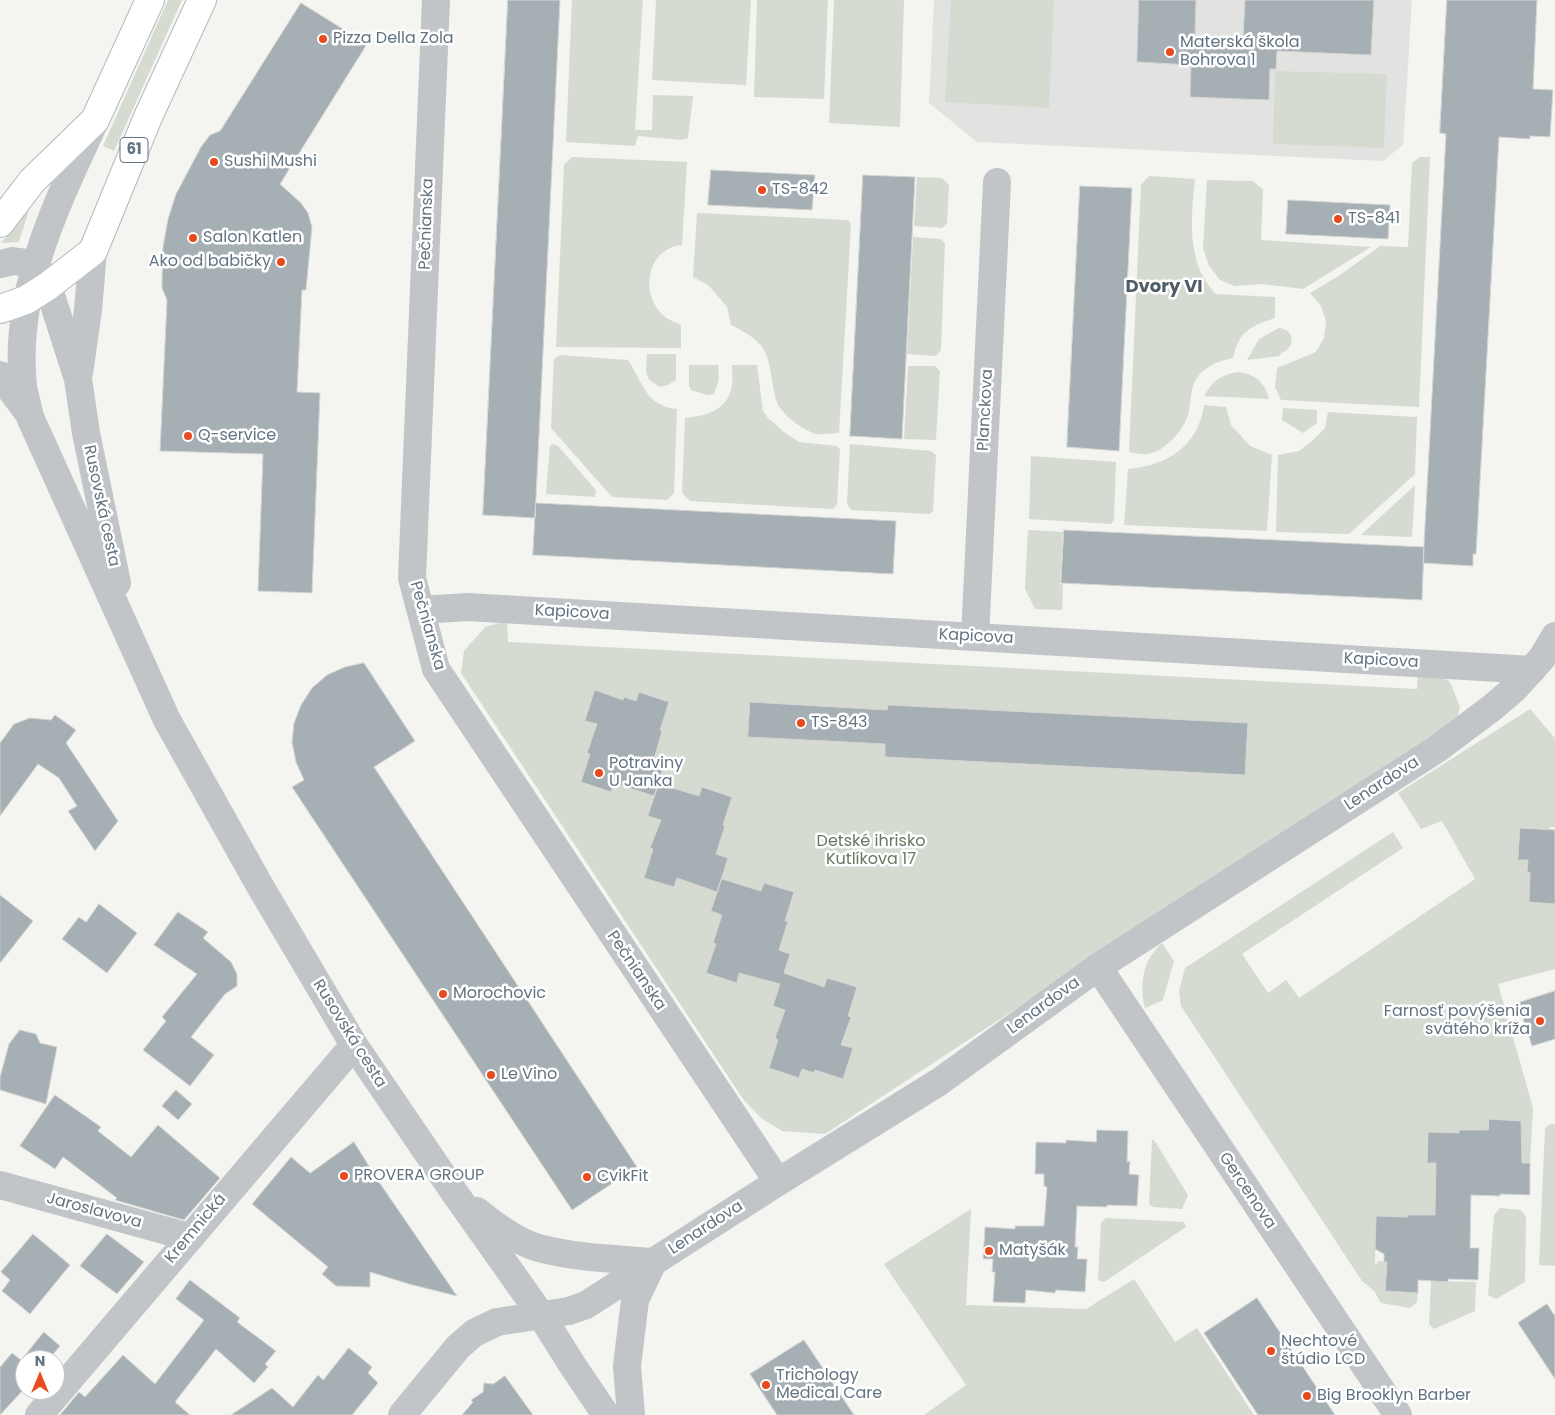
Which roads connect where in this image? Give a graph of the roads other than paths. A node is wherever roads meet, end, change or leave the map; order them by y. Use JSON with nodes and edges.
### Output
{"nodes":[{"id":1,"x":150,"y":0,"type":"edge"},
{"id":2,"x":202,"y":0,"type":"edge"},
{"id":3,"x":222,"y":0,"type":"edge"},
{"id":4,"x":436,"y":0,"type":"edge"},
{"id":5,"x":179,"y":51,"type":"junction"},
{"id":6,"x":95,"y":120,"type":"junction"},
{"id":7,"x":998,"y":182,"type":"dead end"},
{"id":8,"x":0,"y":223,"type":"edge"},
{"id":9,"x":93,"y":251,"type":"junction"},
{"id":10,"x":0,"y":264,"type":"edge"},
{"id":11,"x":36,"y":284,"type":"junction"},
{"id":12,"x":0,"y":309,"type":"edge"},
{"id":13,"x":0,"y":375,"type":"edge"},
{"id":14,"x":78,"y":379,"type":"junction"},
{"id":15,"x":30,"y":417,"type":"junction"},
{"id":16,"x":421,"y":610,"type":"junction"},
{"id":17,"x":127,"y":632,"type":"junction"},
{"id":18,"x":1555,"y":636,"type":"edge"},
{"id":19,"x":975,"y":637,"type":"junction"},
{"id":20,"x":1532,"y":670,"type":"junction"},
{"id":21,"x":1098,"y":968,"type":"junction"},
{"id":22,"x":354,"y":1044,"type":"junction"},
{"id":23,"x":778,"y":1182,"type":"junction"},
{"id":24,"x":0,"y":1184,"type":"edge"},
{"id":25,"x":454,"y":1192,"type":"junction"},
{"id":26,"x":189,"y":1237,"type":"junction"},
{"id":27,"x":654,"y":1262,"type":"junction"},
{"id":28,"x":541,"y":1315,"type":"junction"},
{"id":29,"x":39,"y":1415,"type":"edge"},
{"id":30,"x":402,"y":1415,"type":"edge"},
{"id":31,"x":606,"y":1415,"type":"edge"},
{"id":32,"x":631,"y":1415,"type":"edge"},
{"id":33,"x":1398,"y":1415,"type":"edge"}],
"edges":[{"from":1,"to":6,"type":"main road"},
{"from":2,"to":5,"type":"main road","number":"61"},
{"from":3,"to":5,"type":"main road"},
{"from":4,"to":16,"type":"street","name":"Pečnianska"},
{"from":5,"to":9,"type":"main road","number":"61"},
{"from":6,"to":8,"type":"main road"},
{"from":6,"to":11,"type":"street","name":"Rusovská cesta"},
{"from":7,"to":19,"type":"street","name":"Planckova"},
{"from":9,"to":11,"type":"main road","number":"61"},
{"from":9,"to":14,"type":"street","name":"Rusovská cesta"},
{"from":10,"to":11,"type":"street"},
{"from":11,"to":12,"type":"main road","number":"61"},
{"from":11,"to":14,"type":"street","name":"Rusovská cesta"},
{"from":11,"to":15,"type":"street","name":"Rusovská cesta"},
{"from":13,"to":15,"type":"street","name":"Rusovská cesta"},
{"from":14,"to":17,"type":"street","name":"Rusovská cesta"},
{"from":15,"to":17,"type":"street","name":"Rusovská cesta"},
{"from":16,"to":19,"type":"street","name":"Kapicova"},
{"from":16,"to":23,"type":"street","name":"Pečnianska"},
{"from":17,"to":22,"type":"street","name":"Rusovská cesta"},
{"from":18,"to":20,"type":"street","name":"Lenardova"},
{"from":19,"to":20,"type":"street","name":"Kapicova"},
{"from":20,"to":21,"type":"street","name":"Lenardova"},
{"from":21,"to":23,"type":"street","name":"Lenardova"},
{"from":21,"to":33,"type":"street","name":"Gercenova"},
{"from":22,"to":25,"type":"street","name":"Rusovská cesta"},
{"from":22,"to":26,"type":"street","name":"Kremnická"},
{"from":23,"to":27,"type":"street","name":"Lenardova"},
{"from":24,"to":26,"type":"street","name":"Jaroslavova"},
{"from":25,"to":27,"type":"street"},
{"from":25,"to":28,"type":"street","name":"Rusovská cesta"},
{"from":26,"to":29,"type":"street","name":"Kremnická"},
{"from":27,"to":28,"type":"street","name":"Lenardova"},
{"from":27,"to":32,"type":"street"},
{"from":28,"to":30,"type":"street","name":"Lenardova"},
{"from":28,"to":31,"type":"street","name":"Rusovská cesta"}]}
